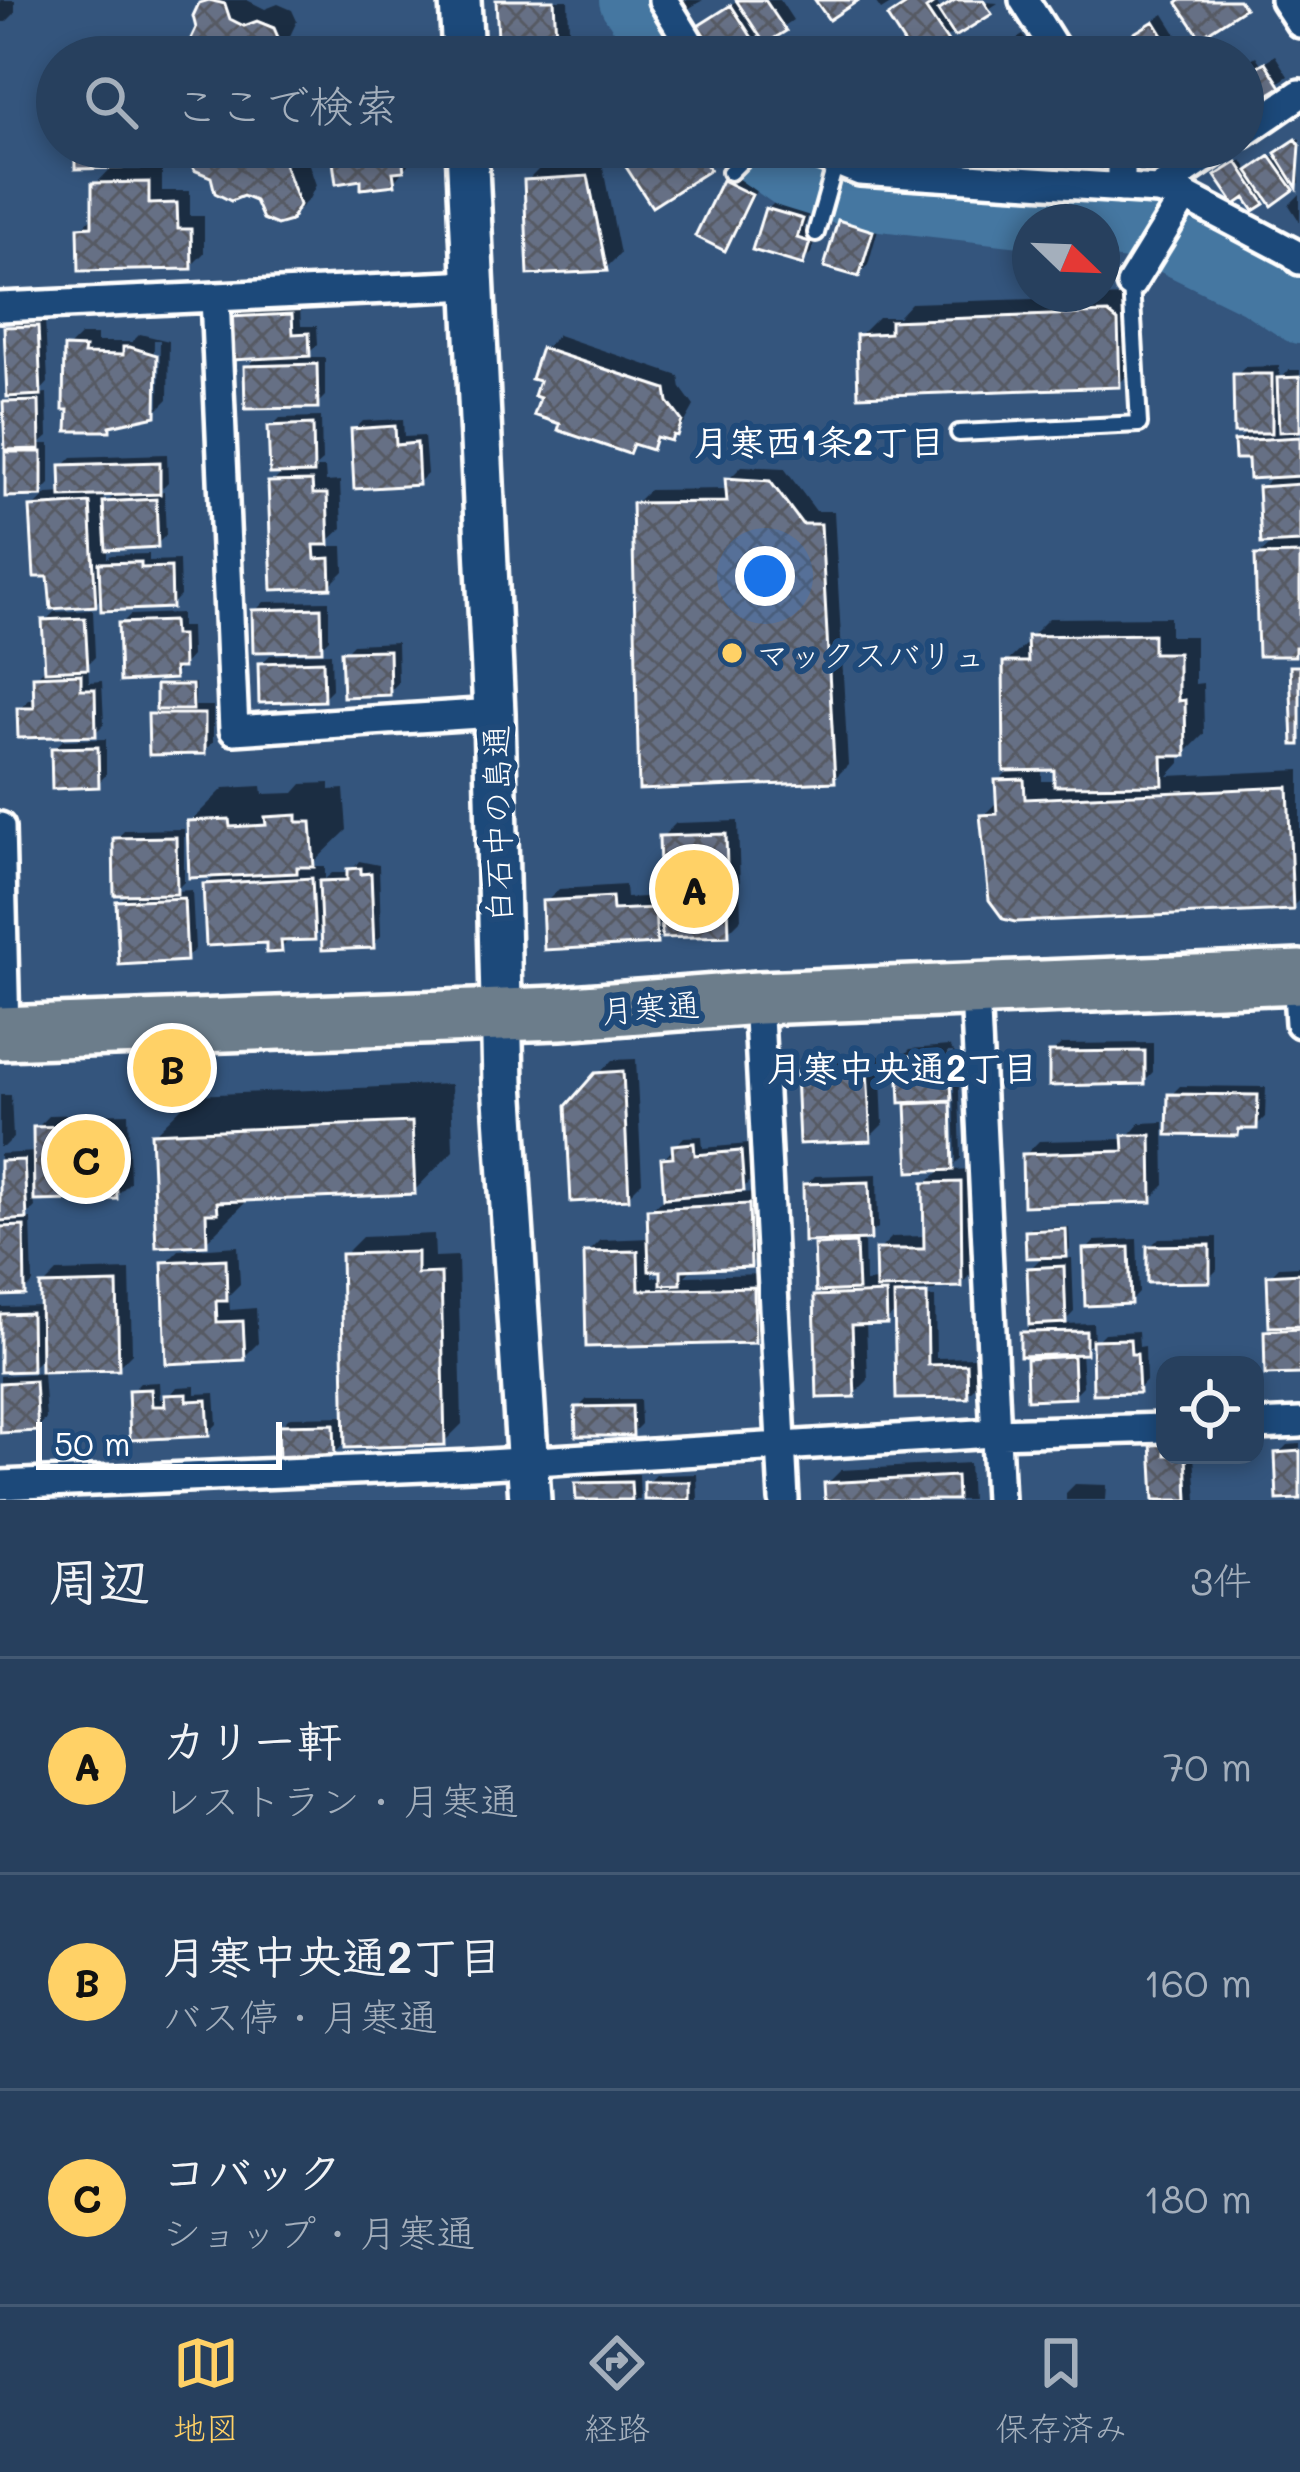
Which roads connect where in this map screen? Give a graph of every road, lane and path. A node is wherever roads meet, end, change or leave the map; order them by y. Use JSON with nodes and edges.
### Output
{"nodes":[{"id":1,"x":460,"y":0,"type":"edge"},
{"id":2,"x":663,"y":0,"type":"edge"},
{"id":3,"x":1024,"y":0,"type":"edge"},
{"id":4,"x":1286,"y":0,"type":"edge"},
{"id":5,"x":1300,"y":23,"type":"edge"},
{"id":6,"x":462,"y":36,"type":"edge"},
{"id":7,"x":685,"y":36,"type":"edge"},
{"id":8,"x":1047,"y":36,"type":"edge"},
{"id":9,"x":1300,"y":94,"type":"edge"},
{"id":10,"x":1264,"y":119,"type":"edge"},
{"id":11,"x":468,"y":168,"type":"edge"},
{"id":12,"x":831,"y":168,"type":"edge"},
{"id":13,"x":1121,"y":168,"type":"edge"},
{"id":14,"x":1198,"y":168,"type":"edge"},
{"id":15,"x":834,"y":170,"type":"junction"},
{"id":16,"x":1120,"y":188,"type":"junction"},
{"id":17,"x":1171,"y":193,"type":"junction"},
{"id":18,"x":816,"y":233,"type":"dead end"},
{"id":19,"x":1300,"y":260,"type":"edge"},
{"id":20,"x":1131,"y":284,"type":"joint"},
{"id":21,"x":474,"y":285,"type":"junction"},
{"id":22,"x":215,"y":297,"type":"junction"},
{"id":23,"x":0,"y":308,"type":"edge"},
{"id":24,"x":959,"y":433,"type":"dead end"},
{"id":25,"x":494,"y":713,"type":"junction"},
{"id":26,"x":0,"y":827,"type":"edge"},
{"id":27,"x":975,"y":992,"type":"junction"},
{"id":28,"x":1299,"y":992,"type":"edge"},
{"id":29,"x":758,"y":998,"type":"junction"},
{"id":30,"x":501,"y":1015,"type":"junction"},
{"id":31,"x":3,"y":1032,"type":"edge"},
{"id":32,"x":1300,"y":1423,"type":"edge"},
{"id":33,"x":1264,"y":1425,"type":"edge"},
{"id":34,"x":1156,"y":1427,"type":"edge"},
{"id":35,"x":993,"y":1433,"type":"junction"},
{"id":36,"x":780,"y":1448,"type":"junction"},
{"id":37,"x":529,"y":1481,"type":"edge"},
{"id":38,"x":0,"y":1485,"type":"edge"},
{"id":39,"x":784,"y":1500,"type":"edge"},
{"id":40,"x":999,"y":1500,"type":"edge"}],
"edges":[{"from":1,"to":6,"type":"street"},
{"from":2,"to":7,"type":"street"},
{"from":3,"to":8,"type":"street"},
{"from":4,"to":5,"type":"street"},
{"from":9,"to":10,"type":"street"},
{"from":11,"to":21,"type":"street","name":"白石中の島通"},
{"from":12,"to":15,"type":"street"},
{"from":13,"to":16,"type":"street"},
{"from":14,"to":17,"type":"street"},
{"from":15,"to":16,"type":"street"},
{"from":15,"to":18,"type":"lane"},
{"from":16,"to":17,"type":"street"},
{"from":17,"to":19,"type":"street"},
{"from":17,"to":20,"type":"street"},
{"from":20,"to":24,"type":"lane"},
{"from":21,"to":22,"type":"street"},
{"from":21,"to":25,"type":"street","name":"白石中の島通"},
{"from":22,"to":23,"type":"street"},
{"from":22,"to":25,"type":"street"},
{"from":25,"to":30,"type":"street","name":"白石中の島通"},
{"from":26,"to":31,"type":"street"},
{"from":27,"to":28,"type":"highway","name":"月寒通"},
{"from":27,"to":29,"type":"highway","name":"月寒通"},
{"from":27,"to":35,"type":"street"},
{"from":29,"to":30,"type":"highway","name":"月寒通"},
{"from":29,"to":36,"type":"street"},
{"from":30,"to":31,"type":"highway","name":"月寒通"},
{"from":30,"to":37,"type":"street","name":"白石中の島通"},
{"from":32,"to":33,"type":"street"},
{"from":34,"to":35,"type":"street"},
{"from":35,"to":36,"type":"street"},
{"from":35,"to":40,"type":"street"},
{"from":36,"to":37,"type":"street"},
{"from":36,"to":39,"type":"street"},
{"from":37,"to":38,"type":"street"}]}
